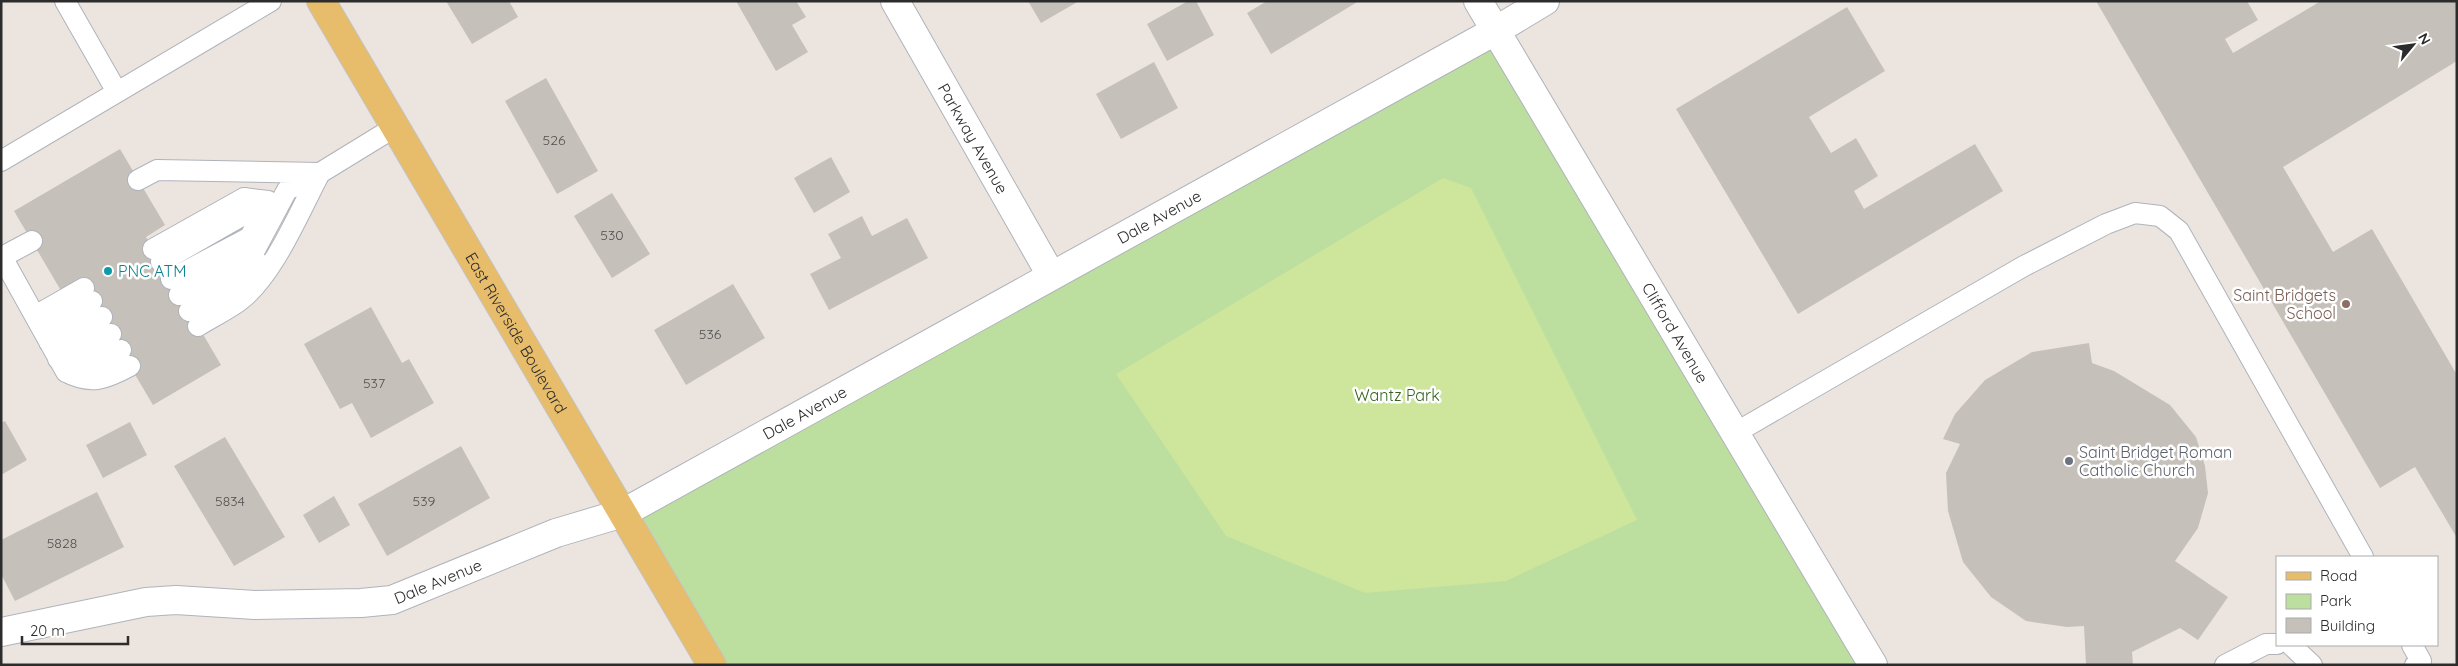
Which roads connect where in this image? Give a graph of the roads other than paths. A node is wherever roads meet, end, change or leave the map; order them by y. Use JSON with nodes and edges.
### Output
{"nodes":[{"id":1,"x":65,"y":1,"type":"edge"},
{"id":2,"x":271,"y":1,"type":"edge"},
{"id":3,"x":321,"y":1,"type":"edge"},
{"id":4,"x":895,"y":1,"type":"edge"},
{"id":5,"x":1478,"y":1,"type":"edge"},
{"id":6,"x":1545,"y":1,"type":"edge"},
{"id":7,"x":1496,"y":32,"type":"junction"},
{"id":8,"x":117,"y":92,"type":"junction"},
{"id":9,"x":395,"y":127,"type":"junction"},
{"id":10,"x":1,"y":162,"type":"edge"},
{"id":11,"x":320,"y":173,"type":"junction"},
{"id":12,"x":138,"y":180,"type":"dead end"},
{"id":13,"x":295,"y":187,"type":"junction"},
{"id":14,"x":32,"y":241,"type":"dead end"},
{"id":15,"x":2,"y":256,"type":"edge"},
{"id":16,"x":1051,"y":275,"type":"junction"},
{"id":17,"x":175,"y":287,"type":"junction"},
{"id":18,"x":107,"y":326,"type":"junction"},
{"id":19,"x":50,"y":344,"type":"junction"},
{"id":20,"x":1735,"y":433,"type":"junction"},
{"id":21,"x":623,"y":513,"type":"junction"},
{"id":22,"x":2362,"y":556,"type":"edge"},
{"id":23,"x":1,"y":632,"type":"edge"},
{"id":24,"x":2276,"y":644,"type":"edge"},
{"id":25,"x":2292,"y":646,"type":"edge"},
{"id":26,"x":2413,"y":646,"type":"edge"},
{"id":27,"x":712,"y":665,"type":"edge"},
{"id":28,"x":1873,"y":665,"type":"edge"},
{"id":29,"x":2225,"y":665,"type":"edge"},
{"id":30,"x":2312,"y":665,"type":"edge"},
{"id":31,"x":2415,"y":665,"type":"edge"}],
"edges":[{"from":1,"to":8,"type":"lane"},
{"from":2,"to":8,"type":"lane"},
{"from":3,"to":9,"type":"main road","name":"East Riverside Boulevard"},
{"from":4,"to":16,"type":"street","name":"Parkway Avenue"},
{"from":5,"to":7,"type":"street","name":"Clifford Avenue"},
{"from":6,"to":7,"type":"street","name":"Dale Avenue"},
{"from":7,"to":16,"type":"street","name":"Dale Avenue"},
{"from":7,"to":20,"type":"street","name":"Clifford Avenue"},
{"from":8,"to":10,"type":"lane"},
{"from":9,"to":11,"type":"lane"},
{"from":9,"to":21,"type":"main road","name":"East Riverside Boulevard"},
{"from":11,"to":12,"type":"lane"},
{"from":11,"to":13,"type":"lane"},
{"from":11,"to":17,"type":"lane"},
{"from":13,"to":17,"type":"lane"},
{"from":13,"to":17,"type":"lane"},
{"from":14,"to":15,"type":"lane"},
{"from":15,"to":19,"type":"lane"},
{"from":16,"to":21,"type":"street","name":"Dale Avenue"},
{"from":18,"to":19,"type":"lane"},
{"from":18,"to":19,"type":"lane"},
{"from":18,"to":19,"type":"lane"},
{"from":20,"to":22,"type":"lane"},
{"from":20,"to":28,"type":"street","name":"Clifford Avenue"},
{"from":21,"to":23,"type":"street","name":"Dale Avenue"},
{"from":21,"to":27,"type":"main road","name":"East Riverside Boulevard"},
{"from":24,"to":29,"type":"lane"},
{"from":25,"to":30,"type":"lane"},
{"from":26,"to":31,"type":"lane"}]}
